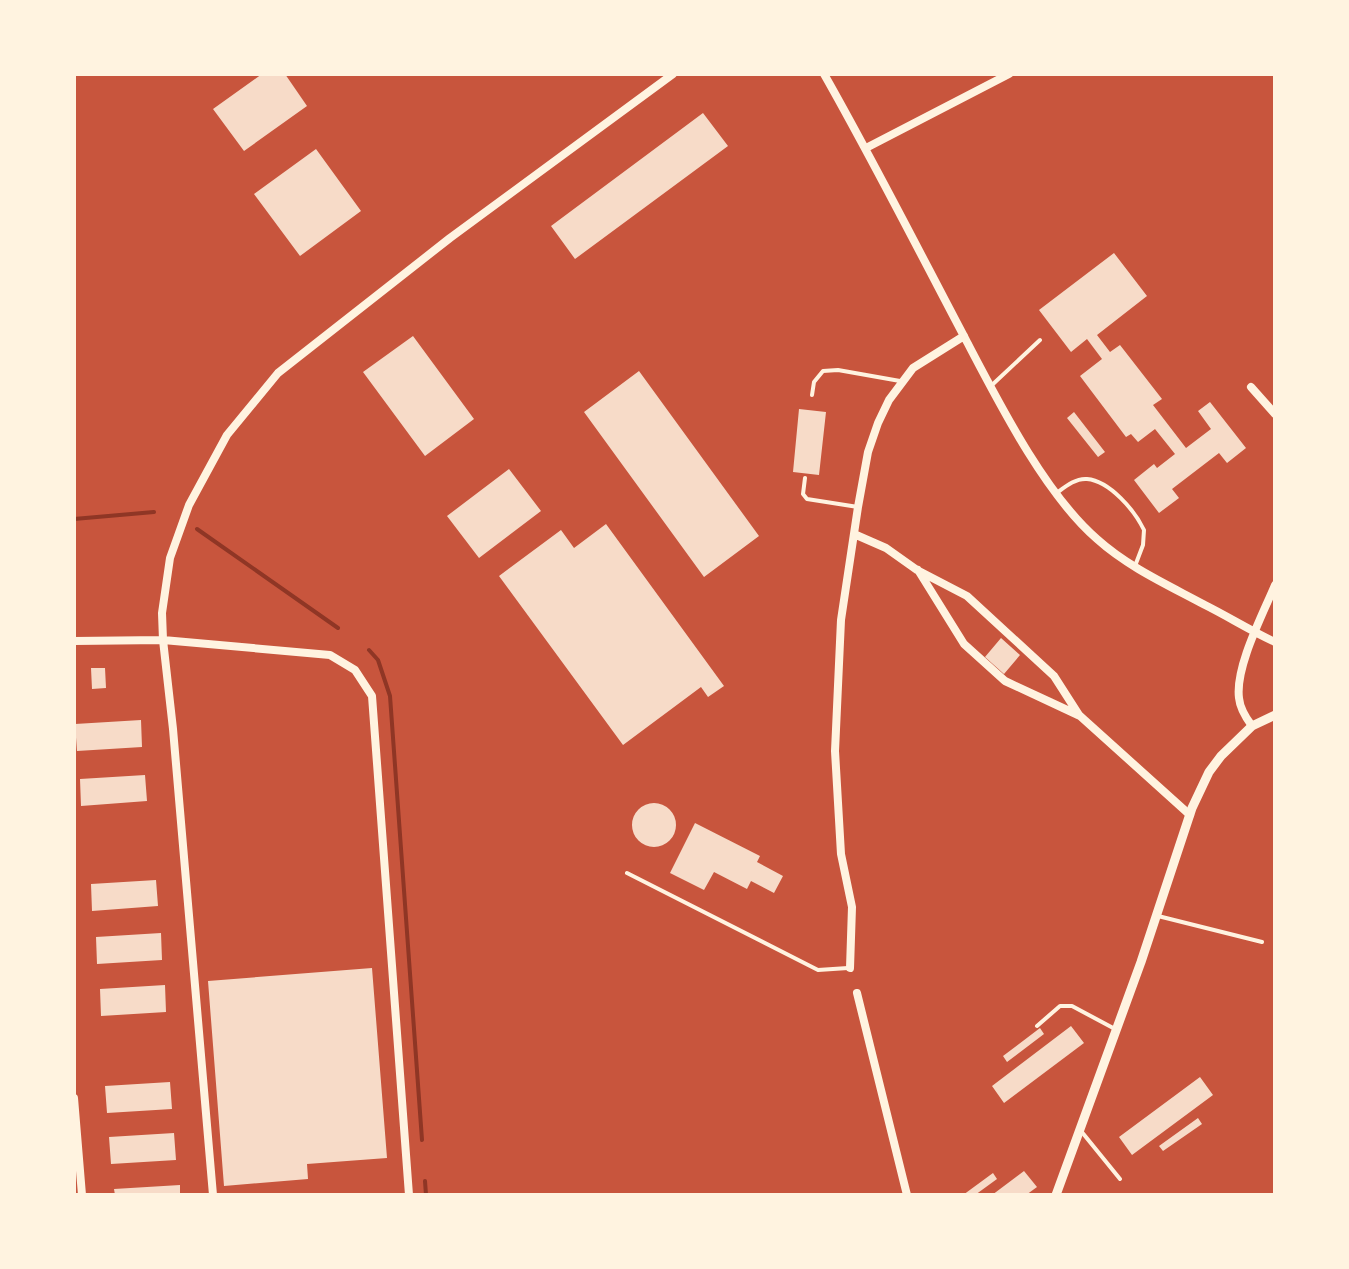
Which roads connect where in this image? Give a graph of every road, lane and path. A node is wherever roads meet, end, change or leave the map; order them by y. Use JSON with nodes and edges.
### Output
{"nodes":[{"id":1,"x":673,"y":74,"type":"edge"},
{"id":2,"x":824,"y":74,"type":"edge"},
{"id":3,"x":1009,"y":74,"type":"edge"},
{"id":4,"x":866,"y":148,"type":"junction"},
{"id":5,"x":964,"y":336,"type":"junction"},
{"id":6,"x":1040,"y":340,"type":"dead end"},
{"id":7,"x":901,"y":381,"type":"junction"},
{"id":8,"x":990,"y":386,"type":"junction"},
{"id":9,"x":1251,"y":387,"type":"dead end"},
{"id":10,"x":812,"y":395,"type":"dead end"},
{"id":11,"x":1275,"y":414,"type":"edge"},
{"id":12,"x":805,"y":478,"type":"dead end"},
{"id":13,"x":1056,"y":492,"type":"junction"},
{"id":14,"x":858,"y":507,"type":"junction"},
{"id":15,"x":854,"y":534,"type":"junction"},
{"id":16,"x":1135,"y":566,"type":"junction"},
{"id":17,"x":917,"y":570,"type":"junction"},
{"id":18,"x":1275,"y":585,"type":"edge"},
{"id":19,"x":1255,"y":633,"type":"junction"},
{"id":20,"x":163,"y":640,"type":"junction"},
{"id":21,"x":74,"y":641,"type":"edge"},
{"id":22,"x":1275,"y":642,"type":"edge"},
{"id":23,"x":1079,"y":715,"type":"junction"},
{"id":24,"x":1275,"y":715,"type":"edge"},
{"id":25,"x":1252,"y":726,"type":"junction"},
{"id":26,"x":1190,"y":815,"type":"junction"},
{"id":27,"x":627,"y":873,"type":"dead end"},
{"id":28,"x":1156,"y":916,"type":"junction"},
{"id":29,"x":1262,"y":942,"type":"dead end"},
{"id":30,"x":850,"y":968,"type":"joint"},
{"id":31,"x":857,"y":993,"type":"dead end"},
{"id":32,"x":1037,"y":1026,"type":"dead end"},
{"id":33,"x":1115,"y":1029,"type":"junction"},
{"id":34,"x":74,"y":1098,"type":"edge"},
{"id":35,"x":1079,"y":1129,"type":"junction"},
{"id":36,"x":1120,"y":1179,"type":"dead end"},
{"id":37,"x":82,"y":1195,"type":"edge"},
{"id":38,"x":213,"y":1195,"type":"edge"},
{"id":39,"x":409,"y":1195,"type":"edge"},
{"id":40,"x":907,"y":1195,"type":"edge"},
{"id":41,"x":1056,"y":1195,"type":"edge"}],
"edges":[{"from":1,"to":20,"type":"street"},
{"from":2,"to":4,"type":"street"},
{"from":3,"to":4,"type":"street"},
{"from":4,"to":5,"type":"street"},
{"from":5,"to":7,"type":"street"},
{"from":5,"to":8,"type":"street"},
{"from":6,"to":8,"type":"lane"},
{"from":7,"to":10,"type":"lane"},
{"from":7,"to":14,"type":"street"},
{"from":8,"to":13,"type":"street"},
{"from":9,"to":11,"type":"street"},
{"from":12,"to":14,"type":"lane"},
{"from":13,"to":16,"type":"street"},
{"from":13,"to":16,"type":"lane"},
{"from":14,"to":15,"type":"street"},
{"from":15,"to":17,"type":"street"},
{"from":15,"to":30,"type":"street"},
{"from":16,"to":19,"type":"street"},
{"from":17,"to":23,"type":"street"},
{"from":17,"to":23,"type":"street"},
{"from":18,"to":19,"type":"street"},
{"from":19,"to":22,"type":"street"},
{"from":19,"to":25,"type":"street"},
{"from":20,"to":21,"type":"street"},
{"from":20,"to":38,"type":"street"},
{"from":20,"to":39,"type":"street"},
{"from":23,"to":26,"type":"street"},
{"from":24,"to":25,"type":"street"},
{"from":25,"to":26,"type":"street"},
{"from":26,"to":28,"type":"street"},
{"from":27,"to":30,"type":"lane"},
{"from":28,"to":29,"type":"lane"},
{"from":28,"to":33,"type":"street"},
{"from":31,"to":40,"type":"street"},
{"from":32,"to":33,"type":"lane"},
{"from":33,"to":35,"type":"street"},
{"from":34,"to":37,"type":"street"},
{"from":35,"to":36,"type":"lane"},
{"from":35,"to":41,"type":"street"}]}
